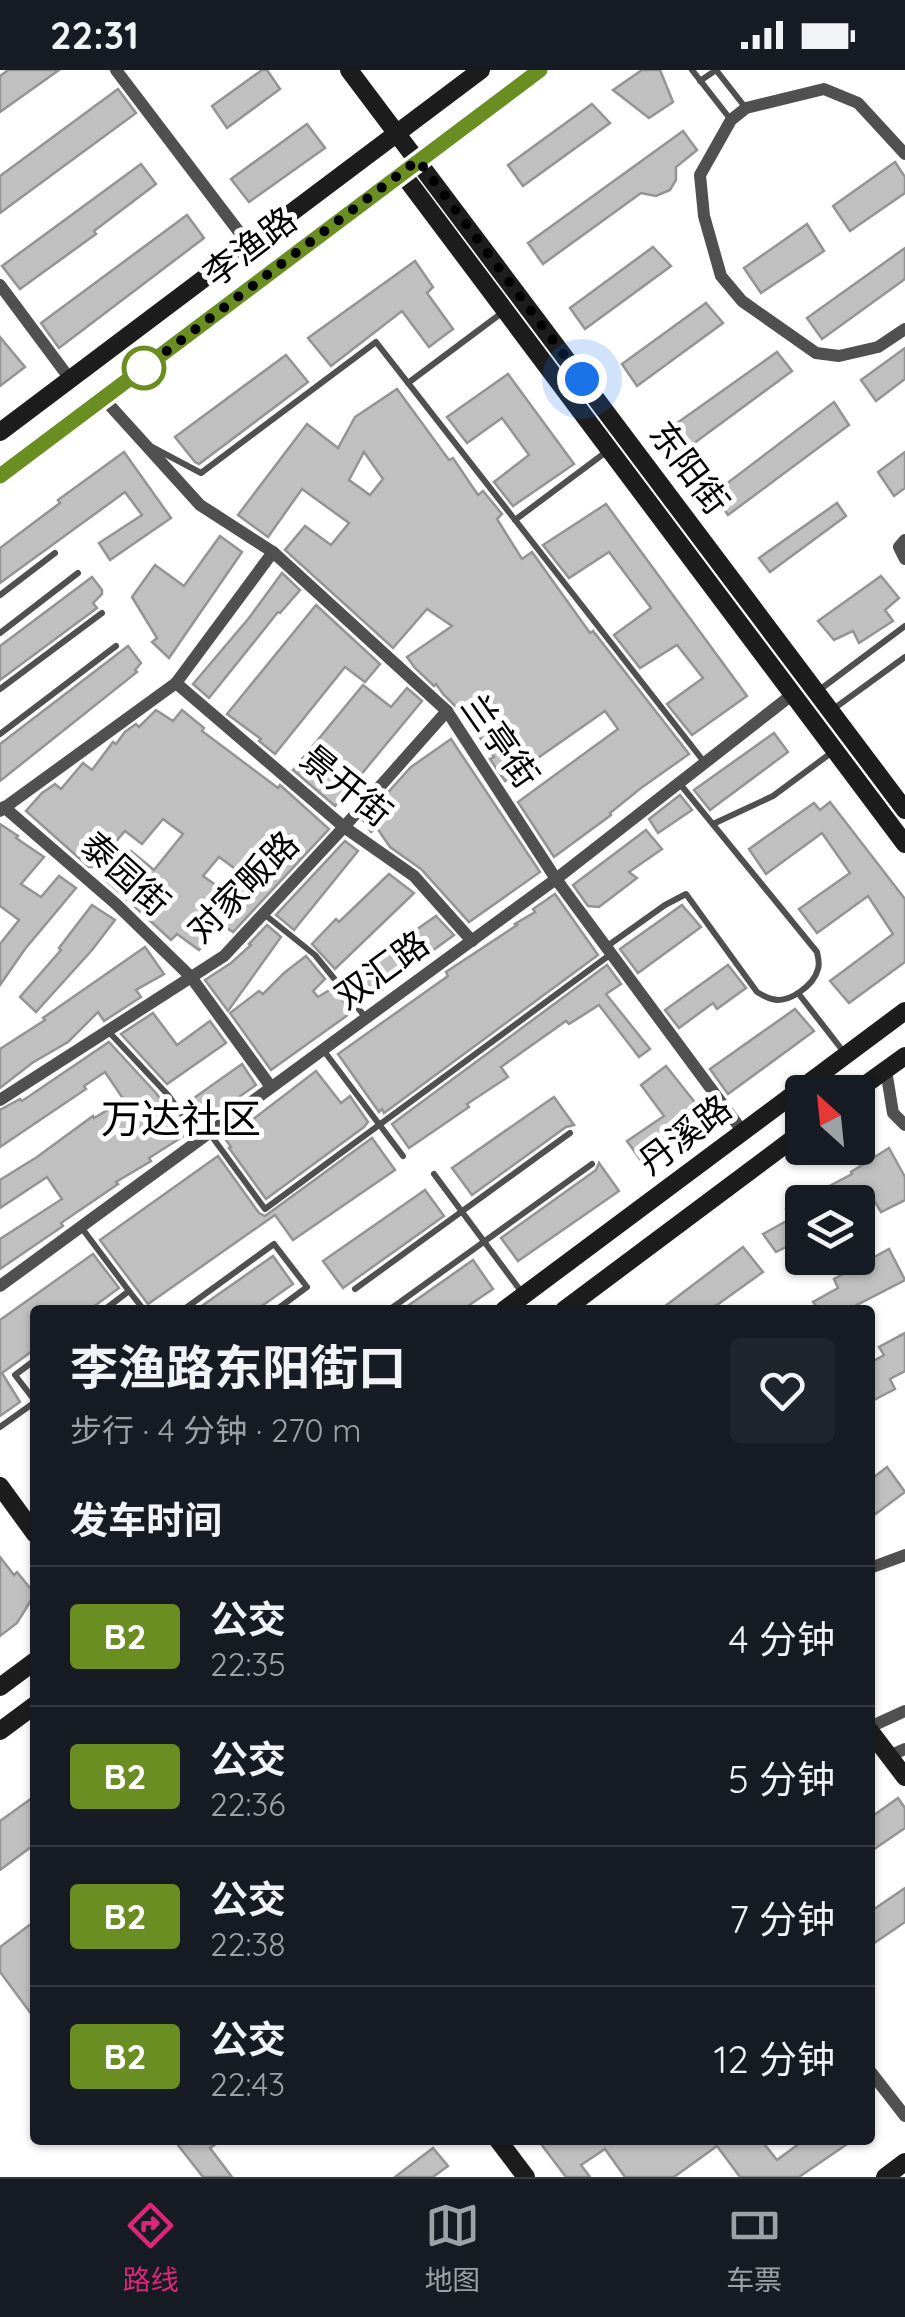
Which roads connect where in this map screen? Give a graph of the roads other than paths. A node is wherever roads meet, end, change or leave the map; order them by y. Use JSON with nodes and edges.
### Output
{"nodes":[{"id":1,"x":116,"y":70,"type":"edge"},
{"id":2,"x":349,"y":70,"type":"edge"},
{"id":3,"x":481,"y":70,"type":"edge"},
{"id":4,"x":540,"y":70,"type":"edge"},
{"id":5,"x":692,"y":70,"type":"edge"},
{"id":6,"x":716,"y":70,"type":"edge"},
{"id":7,"x":700,"y":80,"type":"junction"},
{"id":8,"x":746,"y":108,"type":"junction"},
{"id":9,"x":731,"y":120,"type":"junction"},
{"id":10,"x":397,"y":133,"type":"junction"},
{"id":11,"x":905,"y":154,"type":"edge"},
{"id":12,"x":418,"y":160,"type":"junction"},
{"id":13,"x":402,"y":173,"type":"junction"},
{"id":14,"x":249,"y":245,"type":"junction"},
{"id":15,"x":0,"y":285,"type":"edge"},
{"id":16,"x":505,"y":310,"type":"junction"},
{"id":17,"x":905,"y":329,"type":"edge"},
{"id":18,"x":70,"y":379,"type":"junction"},
{"id":19,"x":408,"y":384,"type":"junction"},
{"id":20,"x":104,"y":398,"type":"junction"},
{"id":21,"x":0,"y":432,"type":"edge"},
{"id":22,"x":142,"y":441,"type":"junction"},
{"id":23,"x":610,"y":450,"type":"junction"},
{"id":24,"x":0,"y":476,"type":"edge"},
{"id":25,"x":514,"y":520,"type":"junction"},
{"id":26,"x":905,"y":540,"type":"edge"},
{"id":27,"x":273,"y":552,"type":"junction"},
{"id":28,"x":55,"y":553,"type":"dead end"},
{"id":29,"x":905,"y":560,"type":"edge"},
{"id":30,"x":78,"y":573,"type":"dead end"},
{"id":31,"x":0,"y":594,"type":"edge"},
{"id":32,"x":102,"y":613,"type":"dead end"},
{"id":33,"x":905,"y":626,"type":"edge"},
{"id":34,"x":0,"y":633,"type":"edge"},
{"id":35,"x":116,"y":646,"type":"dead end"},
{"id":36,"x":905,"y":658,"type":"edge"},
{"id":37,"x":176,"y":683,"type":"junction"},
{"id":38,"x":0,"y":689,"type":"edge"},
{"id":39,"x":816,"y":692,"type":"junction"},
{"id":40,"x":793,"y":694,"type":"junction"},
{"id":41,"x":447,"y":711,"type":"junction"},
{"id":42,"x":831,"y":711,"type":"junction"},
{"id":43,"x":0,"y":734,"type":"edge"},
{"id":44,"x":835,"y":750,"type":"junction"},
{"id":45,"x":704,"y":763,"type":"junction"},
{"id":46,"x":680,"y":783,"type":"junction"},
{"id":47,"x":2,"y":809,"type":"edge"},
{"id":48,"x":905,"y":810,"type":"edge"},
{"id":49,"x":713,"y":824,"type":"junction"},
{"id":50,"x":344,"y":827,"type":"junction"},
{"id":51,"x":905,"y":844,"type":"edge"},
{"id":52,"x":556,"y":879,"type":"junction"},
{"id":53,"x":264,"y":914,"type":"junction"},
{"id":54,"x":472,"y":941,"type":"junction"},
{"id":55,"x":609,"y":950,"type":"junction"},
{"id":56,"x":191,"y":977,"type":"junction"},
{"id":57,"x":798,"y":993,"type":"junction"},
{"id":58,"x":905,"y":1011,"type":"edge"},
{"id":59,"x":366,"y":1018,"type":"junction"},
{"id":60,"x":108,"y":1031,"type":"junction"},
{"id":61,"x":323,"y":1050,"type":"junction"},
{"id":62,"x":846,"y":1055,"type":"junction"},
{"id":63,"x":905,"y":1056,"type":"edge"},
{"id":64,"x":886,"y":1070,"type":"junction"},
{"id":65,"x":875,"y":1078,"type":"edge"},
{"id":66,"x":272,"y":1088,"type":"junction"},
{"id":67,"x":0,"y":1100,"type":"edge"},
{"id":68,"x":380,"y":1125,"type":"junction"},
{"id":69,"x":905,"y":1125,"type":"edge"},
{"id":70,"x":743,"y":1132,"type":"junction"},
{"id":71,"x":570,"y":1133,"type":"dead end"},
{"id":72,"x":205,"y":1136,"type":"junction"},
{"id":73,"x":785,"y":1145,"type":"edge"},
{"id":74,"x":403,"y":1156,"type":"dead end"},
{"id":75,"x":592,"y":1164,"type":"dead end"},
{"id":76,"x":434,"y":1174,"type":"dead end"},
{"id":77,"x":462,"y":1212,"type":"junction"},
{"id":78,"x":81,"y":1227,"type":"junction"},
{"id":79,"x":484,"y":1242,"type":"junction"},
{"id":80,"x":0,"y":1286,"type":"edge"},
{"id":81,"x":354,"y":1289,"type":"dead end"},
{"id":82,"x":129,"y":1292,"type":"junction"},
{"id":83,"x":524,"y":1295,"type":"junction"},
{"id":84,"x":111,"y":1305,"type":"edge"},
{"id":85,"x":140,"y":1305,"type":"edge"},
{"id":86,"x":190,"y":1305,"type":"edge"},
{"id":87,"x":283,"y":1305,"type":"edge"},
{"id":88,"x":397,"y":1305,"type":"edge"},
{"id":89,"x":511,"y":1305,"type":"edge"},
{"id":90,"x":571,"y":1305,"type":"edge"},
{"id":91,"x":30,"y":1364,"type":"edge"},
{"id":92,"x":30,"y":1395,"type":"edge"},
{"id":93,"x":30,"y":1405,"type":"edge"},
{"id":94,"x":0,"y":1427,"type":"edge"},
{"id":95,"x":0,"y":1486,"type":"edge"},
{"id":96,"x":30,"y":1527,"type":"edge"},
{"id":97,"x":905,"y":1554,"type":"edge"},
{"id":98,"x":875,"y":1566,"type":"edge"},
{"id":99,"x":30,"y":1664,"type":"edge"},
{"id":100,"x":0,"y":1687,"type":"edge"},
{"id":101,"x":30,"y":1708,"type":"edge"},
{"id":102,"x":905,"y":1711,"type":"edge"},
{"id":103,"x":875,"y":1726,"type":"edge"},
{"id":104,"x":0,"y":1731,"type":"edge"},
{"id":105,"x":875,"y":1733,"type":"edge"},
{"id":106,"x":897,"y":1752,"type":"edge"},
{"id":107,"x":905,"y":1777,"type":"edge"},
{"id":108,"x":875,"y":2077,"type":"edge"},
{"id":109,"x":905,"y":2116,"type":"edge"},
{"id":110,"x":502,"y":2145,"type":"edge"},
{"id":111,"x":905,"y":2162,"type":"edge"},
{"id":112,"x":526,"y":2177,"type":"edge"},
{"id":113,"x":885,"y":2177,"type":"edge"}],
"edges":[{"from":1,"to":14,"type":"street"},
{"from":2,"to":10,"type":"main road","name":"东阳街"},
{"from":3,"to":10,"type":"main road","name":"李渔路"},
{"from":4,"to":12,"type":"main road","name":"李渔路"},
{"from":5,"to":7,"type":"lane"},
{"from":6,"to":7,"type":"lane"},
{"from":6,"to":8,"type":"lane"},
{"from":7,"to":9,"type":"lane"},
{"from":8,"to":9,"type":"street"},
{"from":8,"to":11,"type":"street"},
{"from":9,"to":17,"type":"street"},
{"from":10,"to":12,"type":"main road","name":"东阳街"},
{"from":10,"to":14,"type":"main road","name":"李渔路"},
{"from":12,"to":13,"type":"main road","name":"李渔路"},
{"from":12,"to":39,"type":"main road","name":"东阳街"},
{"from":13,"to":16,"type":"main road","name":"东阳街"},
{"from":13,"to":20,"type":"main road","name":"李渔路"},
{"from":14,"to":18,"type":"main road","name":"李渔路"},
{"from":15,"to":18,"type":"street"},
{"from":16,"to":19,"type":"lane"},
{"from":16,"to":23,"type":"main road","name":"东阳街"},
{"from":18,"to":21,"type":"main road","name":"李渔路"},
{"from":19,"to":22,"type":"lane"},
{"from":19,"to":25,"type":"lane"},
{"from":20,"to":22,"type":"street","name":"兰亭街"},
{"from":20,"to":24,"type":"main road","name":"李渔路"},
{"from":22,"to":27,"type":"street","name":"兰亭街"},
{"from":23,"to":25,"type":"lane"},
{"from":23,"to":40,"type":"main road","name":"东阳街"},
{"from":25,"to":45,"type":"lane"},
{"from":26,"to":29,"type":"street"},
{"from":27,"to":37,"type":"street"},
{"from":27,"to":41,"type":"street","name":"兰亭街"},
{"from":28,"to":31,"type":"lane"},
{"from":30,"to":34,"type":"lane"},
{"from":32,"to":38,"type":"lane"},
{"from":33,"to":39,"type":"lane"},
{"from":35,"to":43,"type":"lane"},
{"from":36,"to":42,"type":"lane"},
{"from":37,"to":47,"type":"street"},
{"from":37,"to":50,"type":"street","name":"景开街"},
{"from":39,"to":42,"type":"main road","name":"东阳街"},
{"from":40,"to":44,"type":"main road","name":"东阳街"},
{"from":40,"to":45,"type":"street","name":"双汇路"},
{"from":41,"to":50,"type":"street","name":"对家畈路"},
{"from":41,"to":52,"type":"street","name":"兰亭街"},
{"from":42,"to":48,"type":"main road","name":"东阳街"},
{"from":44,"to":49,"type":"lane"},
{"from":44,"to":51,"type":"main road","name":"东阳街"},
{"from":45,"to":46,"type":"street","name":"双汇路"},
{"from":46,"to":49,"type":"lane"},
{"from":46,"to":52,"type":"street","name":"双汇路"},
{"from":47,"to":56,"type":"street","name":"泰园街"},
{"from":49,"to":57,"type":"lane"},
{"from":50,"to":53,"type":"street","name":"对家畈路"},
{"from":50,"to":54,"type":"street","name":"景开街"},
{"from":52,"to":54,"type":"street","name":"双汇路"},
{"from":52,"to":55,"type":"street","name":"兰亭街"},
{"from":53,"to":56,"type":"street","name":"对家畈路"},
{"from":53,"to":59,"type":"lane"},
{"from":54,"to":59,"type":"street","name":"双汇路"},
{"from":55,"to":57,"type":"lane"},
{"from":55,"to":68,"type":"lane"},
{"from":55,"to":70,"type":"street","name":"兰亭街"},
{"from":56,"to":60,"type":"street","name":"对家畈路"},
{"from":56,"to":66,"type":"street","name":"泰园街"},
{"from":57,"to":62,"type":"lane"},
{"from":58,"to":62,"type":"main road","name":"丹溪路"},
{"from":59,"to":61,"type":"street","name":"双汇路"},
{"from":60,"to":67,"type":"street","name":"对家畈路"},
{"from":60,"to":72,"type":"lane"},
{"from":61,"to":66,"type":"street","name":"双汇路"},
{"from":61,"to":68,"type":"lane"},
{"from":62,"to":70,"type":"main road","name":"丹溪路"},
{"from":63,"to":64,"type":"main road"},
{"from":64,"to":65,"type":"main road"},
{"from":64,"to":69,"type":"street"},
{"from":66,"to":72,"type":"street","name":"双汇路"},
{"from":68,"to":72,"type":"lane"},
{"from":68,"to":74,"type":"lane"},
{"from":70,"to":83,"type":"main road","name":"丹溪路"},
{"from":71,"to":77,"type":"lane"},
{"from":72,"to":78,"type":"street","name":"双汇路"},
{"from":73,"to":90,"type":"main road","name":"丹溪路"},
{"from":75,"to":79,"type":"lane"},
{"from":76,"to":77,"type":"lane"},
{"from":77,"to":79,"type":"lane"},
{"from":77,"to":81,"type":"lane"},
{"from":78,"to":80,"type":"street","name":"双汇路"},
{"from":78,"to":82,"type":"lane"},
{"from":79,"to":83,"type":"lane"},
{"from":79,"to":88,"type":"lane"},
{"from":82,"to":84,"type":"lane"},
{"from":82,"to":85,"type":"lane"},
{"from":83,"to":89,"type":"main road","name":"丹溪路"},
{"from":86,"to":87,"type":"lane"},
{"from":91,"to":92,"type":"lane"},
{"from":93,"to":94,"type":"lane"},
{"from":95,"to":96,"type":"main road"},
{"from":97,"to":98,"type":"street"},
{"from":99,"to":100,"type":"main road"},
{"from":101,"to":104,"type":"main road"},
{"from":102,"to":103,"type":"street"},
{"from":105,"to":106,"type":"main road"},
{"from":106,"to":107,"type":"main road"},
{"from":108,"to":109,"type":"street"},
{"from":110,"to":112,"type":"main road"},
{"from":111,"to":113,"type":"main road"}]}
